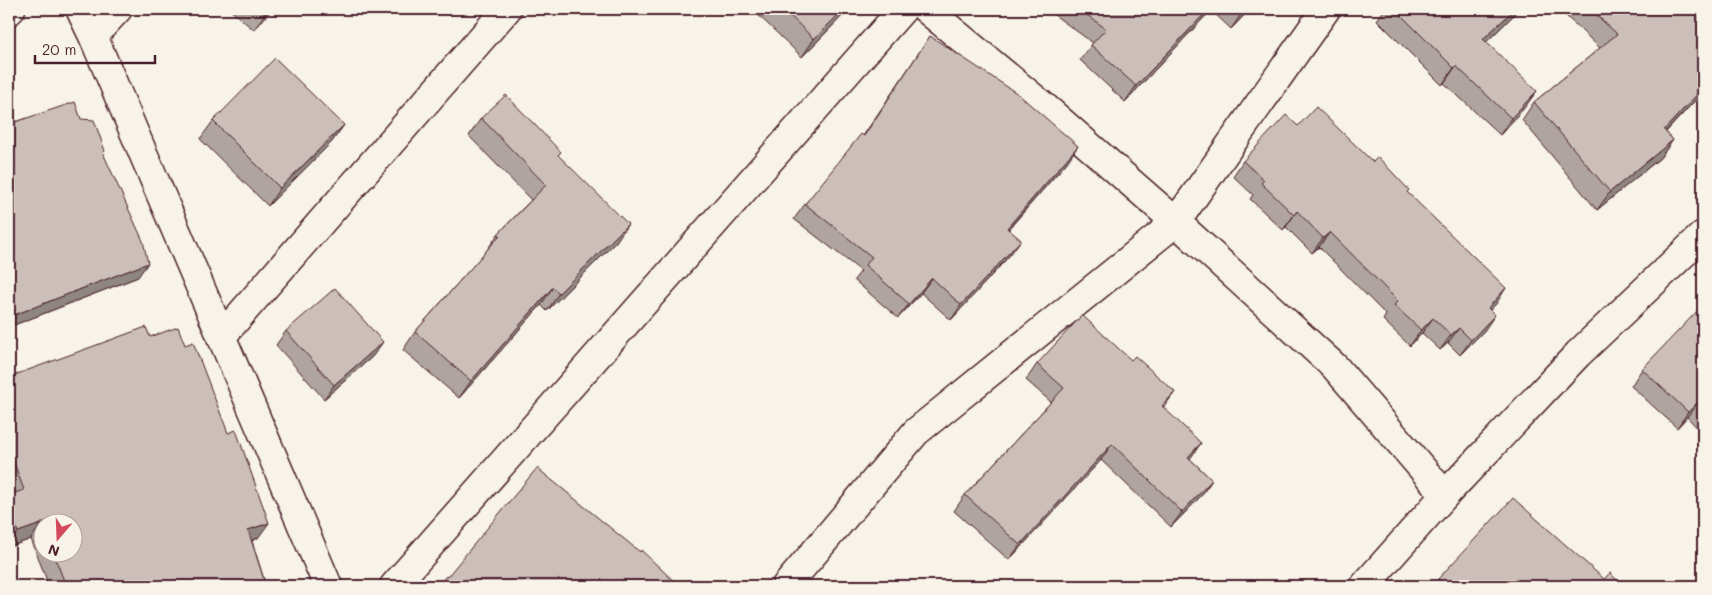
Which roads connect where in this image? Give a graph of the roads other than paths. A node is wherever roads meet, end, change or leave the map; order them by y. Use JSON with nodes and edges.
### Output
{"nodes":[{"id":1,"x":11,"y":9,"type":"edge"},
{"id":2,"x":80,"y":9,"type":"edge"},
{"id":3,"x":118,"y":9,"type":"edge"},
{"id":4,"x":507,"y":9,"type":"edge"},
{"id":5,"x":903,"y":9,"type":"edge"},
{"id":6,"x":926,"y":9,"type":"edge"},
{"id":7,"x":1326,"y":9,"type":"edge"},
{"id":8,"x":9,"y":12,"type":"edge"},
{"id":9,"x":93,"y":36,"type":"junction"},
{"id":10,"x":1176,"y":222,"type":"junction"},
{"id":11,"x":1703,"y":235,"type":"edge"},
{"id":12,"x":221,"y":337,"type":"junction"},
{"id":13,"x":1444,"y":495,"type":"junction"},
{"id":14,"x":328,"y":586,"type":"edge"},
{"id":15,"x":394,"y":586,"type":"edge"},
{"id":16,"x":786,"y":586,"type":"edge"},
{"id":17,"x":1364,"y":586,"type":"edge"}],
"edges":[{"from":1,"to":8,"type":"street"},
{"from":2,"to":9,"type":"street"},
{"from":3,"to":9,"type":"street"},
{"from":4,"to":12,"type":"street"},
{"from":5,"to":15,"type":"street"},
{"from":6,"to":10,"type":"street"},
{"from":7,"to":10,"type":"street"},
{"from":9,"to":12,"type":"street"},
{"from":10,"to":13,"type":"street"},
{"from":10,"to":16,"type":"street"},
{"from":11,"to":13,"type":"street"},
{"from":12,"to":14,"type":"street"},
{"from":13,"to":17,"type":"street"}]}
